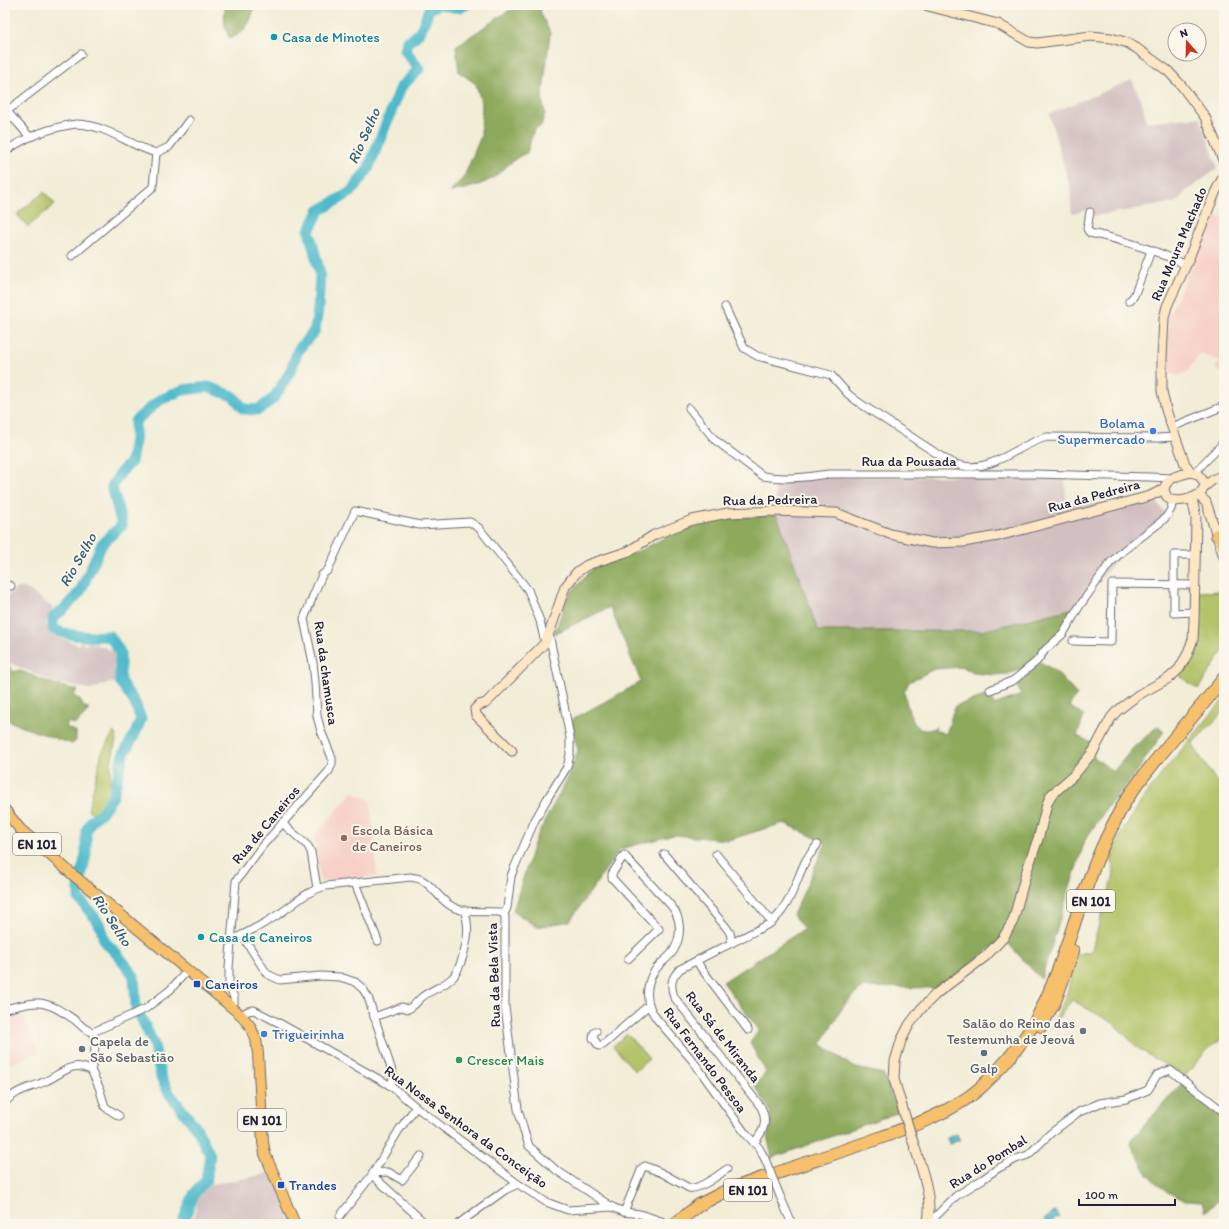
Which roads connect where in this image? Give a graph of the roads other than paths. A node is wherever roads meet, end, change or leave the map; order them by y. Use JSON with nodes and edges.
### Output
{"nodes":[{"id":1,"x":622,"y":5,"type":"edge"},
{"id":2,"x":626,"y":5,"type":"edge"},
{"id":3,"x":924,"y":5,"type":"edge"},
{"id":4,"x":81,"y":54,"type":"dead end"},
{"id":5,"x":6,"y":110,"type":"edge"},
{"id":6,"x":189,"y":120,"type":"dead end"},
{"id":7,"x":30,"y":137,"type":"junction"},
{"id":8,"x":5,"y":152,"type":"edge"},
{"id":9,"x":156,"y":153,"type":"junction"},
{"id":10,"x":1224,"y":162,"type":"edge"},
{"id":11,"x":1224,"y":175,"type":"edge"},
{"id":12,"x":1090,"y":212,"type":"dead end"},
{"id":13,"x":1151,"y":251,"type":"junction"},
{"id":14,"x":72,"y":256,"type":"dead end"},
{"id":15,"x":1186,"y":265,"type":"junction"},
{"id":16,"x":1129,"y":301,"type":"dead end"},
{"id":17,"x":725,"y":307,"type":"dead end"},
{"id":18,"x":1224,"y":406,"type":"edge"},
{"id":19,"x":689,"y":408,"type":"dead end"},
{"id":20,"x":1172,"y":427,"type":"junction"},
{"id":21,"x":1176,"y":437,"type":"junction"},
{"id":22,"x":1224,"y":442,"type":"edge"},
{"id":23,"x":1185,"y":464,"type":"junction"},
{"id":24,"x":1224,"y":474,"type":"edge"},
{"id":25,"x":1157,"y":477,"type":"junction"},
{"id":26,"x":1175,"y":477,"type":"junction"},
{"id":27,"x":1198,"y":484,"type":"junction"},
{"id":28,"x":1167,"y":492,"type":"junction"},
{"id":29,"x":1222,"y":534,"type":"edge"},
{"id":30,"x":1224,"y":547,"type":"edge"},
{"id":31,"x":1195,"y":555,"type":"junction"},
{"id":32,"x":1224,"y":556,"type":"edge"},
{"id":33,"x":328,"y":570,"type":"joint"},
{"id":34,"x":1174,"y":585,"type":"junction"},
{"id":35,"x":1195,"y":585,"type":"junction"},
{"id":36,"x":1194,"y":612,"type":"junction"},
{"id":37,"x":547,"y":638,"type":"junction"},
{"id":38,"x":1074,"y":641,"type":"dead end"},
{"id":39,"x":1224,"y":678,"type":"edge"},
{"id":40,"x":990,"y":690,"type":"dead end"},
{"id":41,"x":1224,"y":690,"type":"edge"},
{"id":42,"x":512,"y":751,"type":"dead end"},
{"id":43,"x":322,"y":779,"type":"joint"},
{"id":44,"x":5,"y":810,"type":"edge"},
{"id":45,"x":282,"y":823,"type":"junction"},
{"id":46,"x":817,"y":845,"type":"dead end"},
{"id":47,"x":664,"y":854,"type":"dead end"},
{"id":48,"x":716,"y":854,"type":"dead end"},
{"id":49,"x":355,"y":883,"type":"junction"},
{"id":50,"x":317,"y":888,"type":"junction"},
{"id":51,"x":464,"y":910,"type":"junction"},
{"id":52,"x":504,"y":914,"type":"junction"},
{"id":53,"x":772,"y":922,"type":"junction"},
{"id":54,"x":242,"y":935,"type":"junction"},
{"id":55,"x":230,"y":941,"type":"junction"},
{"id":56,"x":378,"y":941,"type":"dead end"},
{"id":57,"x":732,"y":943,"type":"junction"},
{"id":58,"x":628,"y":959,"type":"dead end"},
{"id":59,"x":697,"y":961,"type":"junction"},
{"id":60,"x":188,"y":970,"type":"junction"},
{"id":61,"x":649,"y":1005,"type":"junction"},
{"id":62,"x":231,"y":1007,"type":"junction"},
{"id":63,"x":5,"y":1009,"type":"edge"},
{"id":64,"x":241,"y":1015,"type":"junction"},
{"id":65,"x":374,"y":1016,"type":"junction"},
{"id":66,"x":596,"y":1030,"type":"dead end"},
{"id":67,"x":748,"y":1030,"type":"dead end"},
{"id":68,"x":90,"y":1032,"type":"junction"},
{"id":69,"x":91,"y":1070,"type":"junction"},
{"id":70,"x":391,"y":1086,"type":"junction"},
{"id":71,"x":5,"y":1103,"type":"edge"},
{"id":72,"x":416,"y":1107,"type":"junction"},
{"id":73,"x":1224,"y":1112,"type":"edge"},
{"id":74,"x":119,"y":1116,"type":"dead end"},
{"id":75,"x":754,"y":1143,"type":"junction"},
{"id":76,"x":421,"y":1156,"type":"dead end"},
{"id":77,"x":727,"y":1169,"type":"dead end"},
{"id":78,"x":373,"y":1174,"type":"junction"},
{"id":79,"x":518,"y":1184,"type":"junction"},
{"id":80,"x":612,"y":1207,"type":"junction"},
{"id":81,"x":624,"y":1212,"type":"junction"},
{"id":82,"x":340,"y":1216,"type":"dead end"},
{"id":83,"x":676,"y":1223,"type":"edge"},
{"id":84,"x":295,"y":1224,"type":"edge"},
{"id":85,"x":426,"y":1224,"type":"edge"},
{"id":86,"x":458,"y":1224,"type":"edge"},
{"id":87,"x":792,"y":1224,"type":"edge"},
{"id":88,"x":927,"y":1224,"type":"edge"}],
"edges":[{"from":1,"to":2,"type":"street"},
{"from":3,"to":10,"type":"street"},
{"from":4,"to":5,"type":"street"},
{"from":5,"to":7,"type":"street"},
{"from":6,"to":9,"type":"street"},
{"from":7,"to":8,"type":"street"},
{"from":7,"to":9,"type":"street"},
{"from":9,"to":14,"type":"street"},
{"from":11,"to":15,"type":"street","name":"Rua Moura Machado"},
{"from":12,"to":13,"type":"street"},
{"from":13,"to":15,"type":"street"},
{"from":13,"to":16,"type":"street"},
{"from":15,"to":20,"type":"street","name":"Rua Moura Machado"},
{"from":17,"to":21,"type":"street"},
{"from":18,"to":20,"type":"street"},
{"from":19,"to":25,"type":"street","name":"Rua da Pousada"},
{"from":20,"to":21,"type":"street","name":"Rua Moura Machado"},
{"from":21,"to":23,"type":"street","name":"Rua Moura Machado"},
{"from":22,"to":27,"type":"street"},
{"from":23,"to":26,"type":"street"},
{"from":23,"to":27,"type":"street","name":"Rua Moura Machado"},
{"from":24,"to":27,"type":"street"},
{"from":25,"to":26,"type":"street","name":"Rua da Pousada"},
{"from":25,"to":28,"type":"street"},
{"from":26,"to":27,"type":"street"},
{"from":26,"to":28,"type":"street"},
{"from":27,"to":28,"type":"street"},
{"from":27,"to":29,"type":"street"},
{"from":27,"to":31,"type":"street"},
{"from":28,"to":37,"type":"street","name":"Rua da Pedreira"},
{"from":28,"to":40,"type":"street"},
{"from":29,"to":30,"type":"highway"},
{"from":29,"to":32,"type":"street"},
{"from":31,"to":34,"type":"street"},
{"from":31,"to":35,"type":"street"},
{"from":33,"to":37,"type":"street","name":"Rua da Bela Vista"},
{"from":33,"to":43,"type":"street","name":"Rua da chamusca"},
{"from":34,"to":35,"type":"street"},
{"from":34,"to":36,"type":"street"},
{"from":34,"to":38,"type":"street"},
{"from":35,"to":36,"type":"street"},
{"from":36,"to":88,"type":"street","bridge":true},
{"from":37,"to":42,"type":"street","name":"Rua da Pedreira"},
{"from":37,"to":52,"type":"street","name":"Rua da Bela Vista"},
{"from":39,"to":83,"type":"highway","number":"EN 101"},
{"from":41,"to":83,"type":"highway","number":"EN 101"},
{"from":43,"to":45,"type":"street","name":"Rua de Caneiros"},
{"from":44,"to":60,"type":"main road","number":"EN 101"},
{"from":45,"to":50,"type":"street"},
{"from":45,"to":55,"type":"street","name":"Rua de Caneiros"},
{"from":46,"to":53,"type":"street","name":"Rua Sá de Miranda"},
{"from":47,"to":57,"type":"street"},
{"from":48,"to":53,"type":"street"},
{"from":49,"to":50,"type":"street"},
{"from":49,"to":51,"type":"street"},
{"from":49,"to":56,"type":"street"},
{"from":50,"to":54,"type":"street"},
{"from":51,"to":52,"type":"street"},
{"from":51,"to":65,"type":"street"},
{"from":52,"to":80,"type":"street","name":"Rua da Bela Vista"},
{"from":53,"to":57,"type":"street","name":"Rua Sá de Miranda"},
{"from":54,"to":55,"type":"street"},
{"from":54,"to":65,"type":"street"},
{"from":55,"to":62,"type":"street","name":"Rua de Caneiros"},
{"from":57,"to":59,"type":"street","name":"Rua Sá de Miranda"},
{"from":58,"to":61,"type":"street","name":"Rua Fernando Pessoa"},
{"from":59,"to":67,"type":"street"},
{"from":59,"to":75,"type":"street","name":"Rua Sá de Miranda"},
{"from":60,"to":62,"type":"main road","number":"EN 101"},
{"from":60,"to":68,"type":"street"},
{"from":61,"to":66,"type":"street"},
{"from":61,"to":75,"type":"street","name":"Rua Fernando Pessoa"},
{"from":62,"to":64,"type":"main road","number":"EN 101"},
{"from":63,"to":68,"type":"street"},
{"from":64,"to":70,"type":"street","name":"Rua Nossa Senhora da Conceição"},
{"from":64,"to":84,"type":"main road","number":"EN 101"},
{"from":65,"to":70,"type":"street"},
{"from":68,"to":69,"type":"street"},
{"from":69,"to":71,"type":"street"},
{"from":69,"to":74,"type":"street"},
{"from":70,"to":72,"type":"street","name":"Rua Nossa Senhora da Conceição"},
{"from":72,"to":78,"type":"street"},
{"from":72,"to":79,"type":"street","name":"Rua Nossa Senhora da Conceição"},
{"from":73,"to":88,"type":"street","name":"Rua do Pombal"},
{"from":75,"to":87,"type":"street","name":"Rua Fernando Pessoa","bridge":true},
{"from":76,"to":78,"type":"street"},
{"from":77,"to":81,"type":"street"},
{"from":78,"to":82,"type":"street"},
{"from":78,"to":85,"type":"street"},
{"from":79,"to":80,"type":"street","name":"Rua Nossa Senhora da Conceição"},
{"from":79,"to":86,"type":"street"},
{"from":80,"to":81,"type":"street","name":"Rua Nossa Senhora da Conceição"},
{"from":81,"to":83,"type":"street","name":"Rua Nossa Senhora da Conceição"}]}
